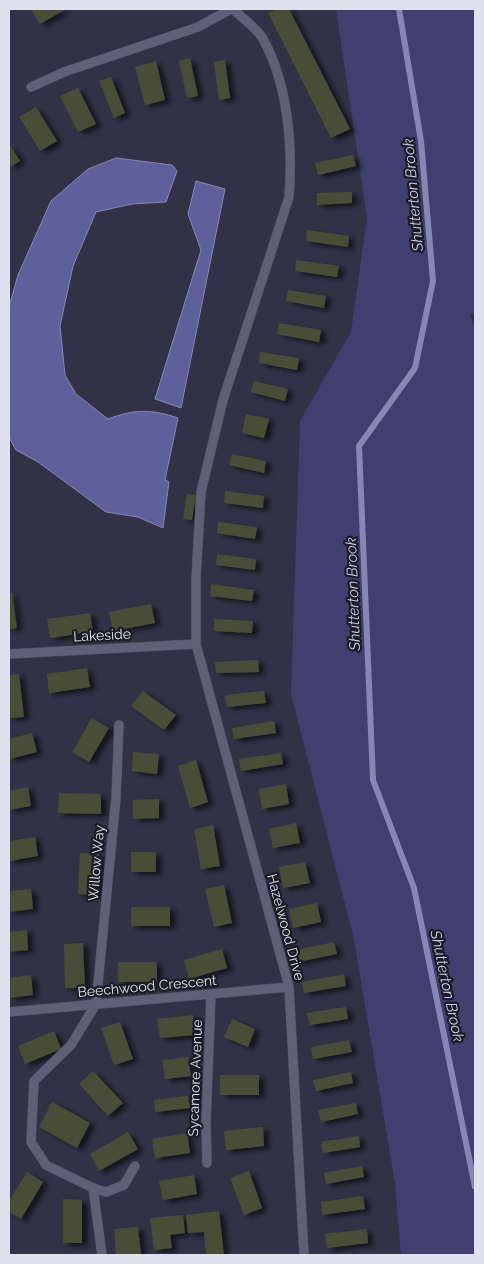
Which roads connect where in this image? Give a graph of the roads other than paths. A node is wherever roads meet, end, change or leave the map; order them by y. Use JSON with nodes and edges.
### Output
{"nodes":[{"id":1,"x":232,"y":9,"type":"edge"},
{"id":2,"x":32,"y":87,"type":"dead end"},
{"id":3,"x":196,"y":644,"type":"junction"},
{"id":4,"x":9,"y":654,"type":"edge"},
{"id":5,"x":119,"y":724,"type":"dead end"},
{"id":6,"x":289,"y":987,"type":"junction"},
{"id":7,"x":211,"y":994,"type":"junction"},
{"id":8,"x":96,"y":1004,"type":"junction"},
{"id":9,"x":9,"y":1012,"type":"edge"},
{"id":10,"x":207,"y":1164,"type":"dead end"},
{"id":11,"x":135,"y":1166,"type":"dead end"},
{"id":12,"x":93,"y":1188,"type":"junction"},
{"id":13,"x":102,"y":1255,"type":"edge"},
{"id":14,"x":304,"y":1255,"type":"edge"}],
"edges":[{"from":1,"to":2,"type":"lane"},
{"from":1,"to":3,"type":"lane","name":"Hazelwood Drive"},
{"from":3,"to":4,"type":"lane","name":"Lakeside"},
{"from":3,"to":6,"type":"lane","name":"Hazelwood Drive"},
{"from":5,"to":8,"type":"lane","name":"Willow Way"},
{"from":6,"to":7,"type":"lane","name":"Beechwood Crescent"},
{"from":6,"to":14,"type":"lane","name":"Hazelwood Drive"},
{"from":7,"to":8,"type":"lane","name":"Beechwood Crescent"},
{"from":7,"to":10,"type":"lane","name":"Sycamore Avenue"},
{"from":8,"to":9,"type":"lane","name":"Beechwood Crescent"},
{"from":8,"to":12,"type":"lane"},
{"from":11,"to":12,"type":"lane"},
{"from":12,"to":13,"type":"lane"}]}
